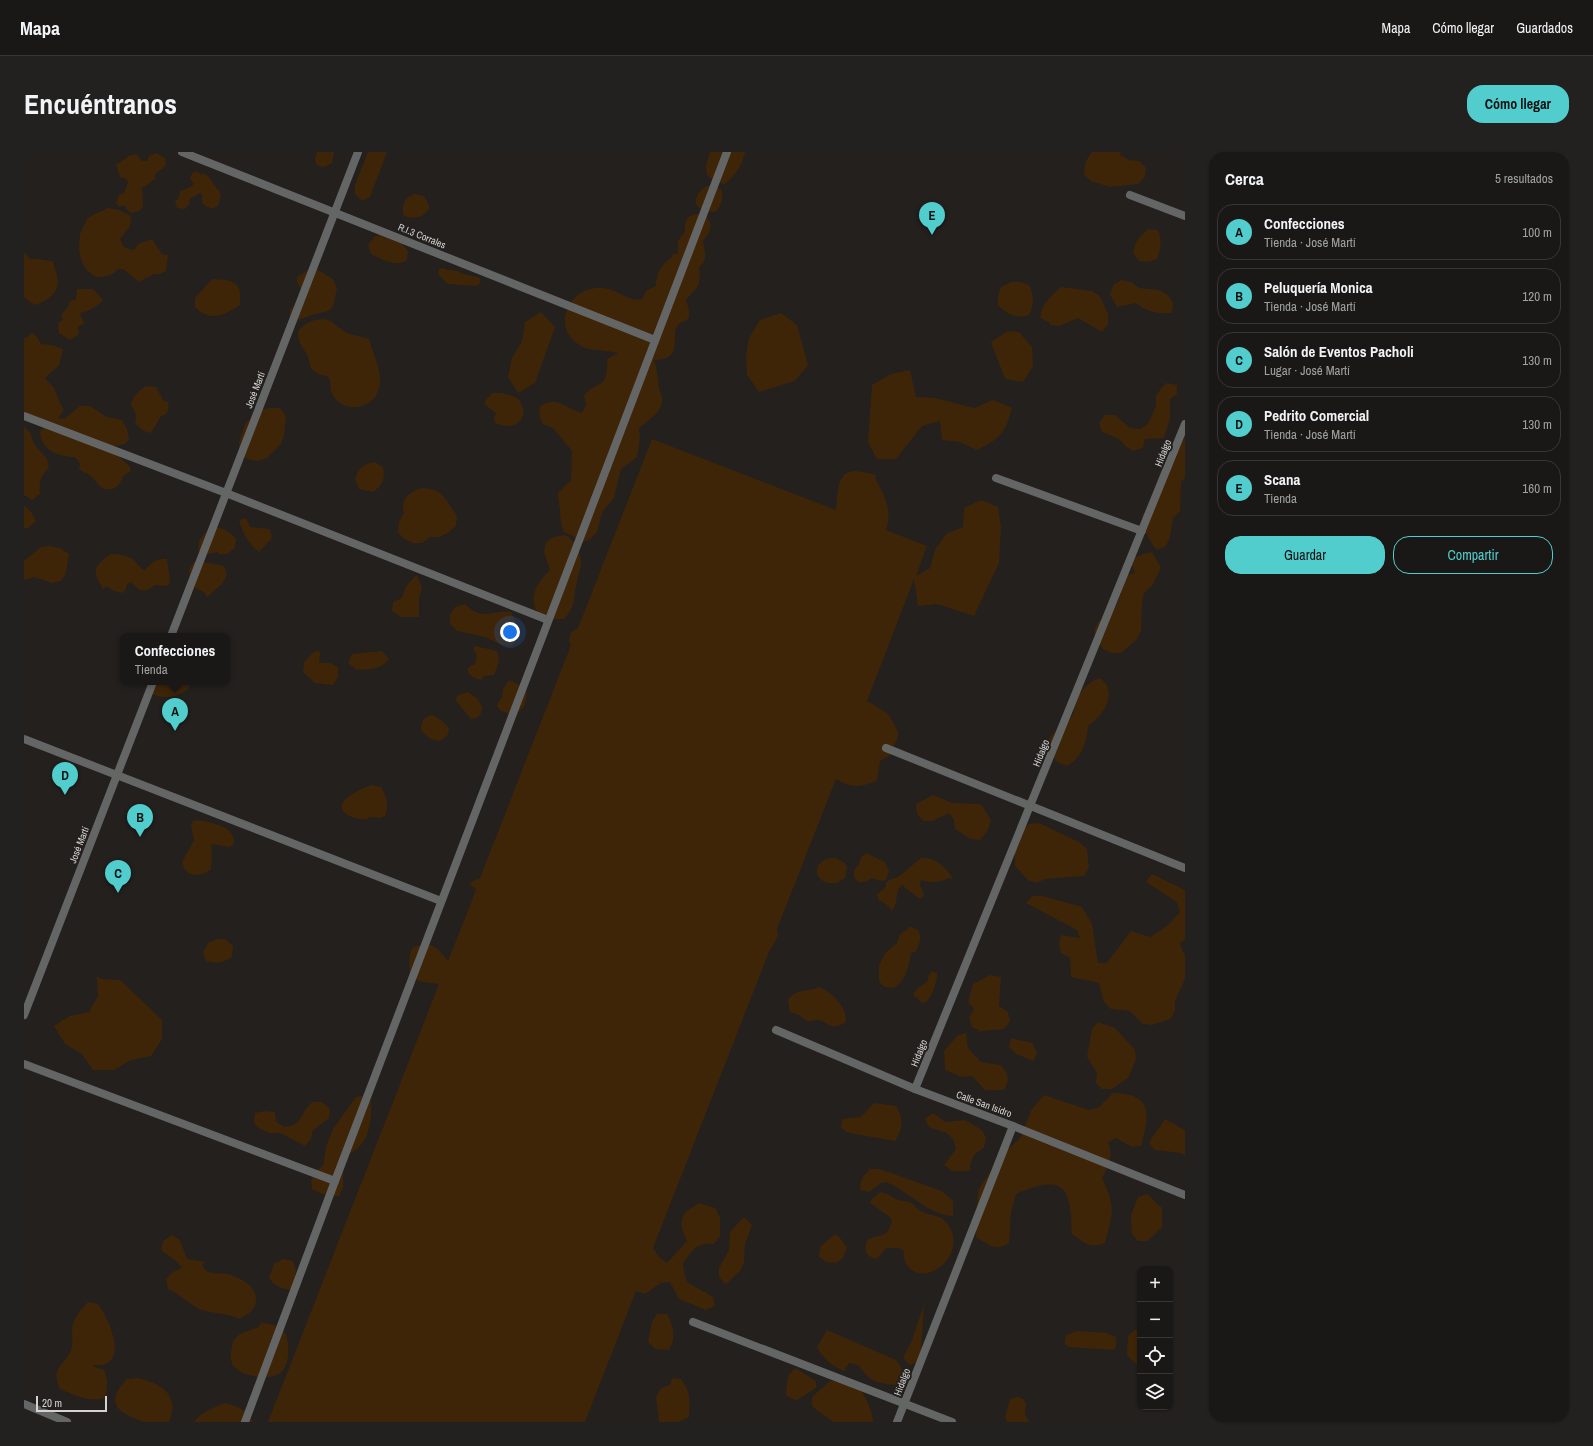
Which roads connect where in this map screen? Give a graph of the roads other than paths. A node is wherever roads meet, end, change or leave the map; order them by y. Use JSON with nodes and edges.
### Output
{"nodes":[{"id":1,"x":182,"y":152,"type":"edge"},
{"id":2,"x":358,"y":152,"type":"edge"},
{"id":3,"x":727,"y":152,"type":"edge"},
{"id":4,"x":1130,"y":195,"type":"dead end"},
{"id":5,"x":335,"y":212,"type":"junction"},
{"id":6,"x":1185,"y":216,"type":"edge"},
{"id":7,"x":655,"y":340,"type":"junction"},
{"id":8,"x":24,"y":416,"type":"edge"},
{"id":9,"x":1185,"y":424,"type":"edge"},
{"id":10,"x":996,"y":478,"type":"dead end"},
{"id":11,"x":226,"y":493,"type":"junction"},
{"id":12,"x":1142,"y":531,"type":"junction"},
{"id":13,"x":548,"y":620,"type":"junction"},
{"id":14,"x":172,"y":633,"type":"edge"},
{"id":15,"x":152,"y":685,"type":"edge"},
{"id":16,"x":24,"y":739,"type":"edge"},
{"id":17,"x":886,"y":748,"type":"dead end"},
{"id":18,"x":117,"y":775,"type":"junction"},
{"id":19,"x":1030,"y":806,"type":"junction"},
{"id":20,"x":1185,"y":868,"type":"edge"},
{"id":21,"x":441,"y":901,"type":"junction"},
{"id":22,"x":24,"y":1015,"type":"edge"},
{"id":23,"x":776,"y":1030,"type":"dead end"},
{"id":24,"x":24,"y":1064,"type":"edge"},
{"id":25,"x":916,"y":1089,"type":"junction"},
{"id":26,"x":1013,"y":1126,"type":"junction"},
{"id":27,"x":334,"y":1181,"type":"junction"},
{"id":28,"x":1185,"y":1195,"type":"edge"},
{"id":29,"x":693,"y":1322,"type":"dead end"},
{"id":30,"x":24,"y":1404,"type":"edge"},
{"id":31,"x":904,"y":1404,"type":"junction"},
{"id":32,"x":67,"y":1422,"type":"edge"},
{"id":33,"x":245,"y":1422,"type":"edge"},
{"id":34,"x":897,"y":1422,"type":"edge"},
{"id":35,"x":952,"y":1422,"type":"edge"}],
"edges":[{"from":1,"to":5,"type":"street","name":"R.I.3 Corrales"},
{"from":2,"to":5,"type":"street","name":"José Martí"},
{"from":3,"to":7,"type":"street"},
{"from":4,"to":6,"type":"street"},
{"from":5,"to":7,"type":"street","name":"R.I.3 Corrales"},
{"from":5,"to":11,"type":"street","name":"José Martí"},
{"from":7,"to":13,"type":"street"},
{"from":8,"to":11,"type":"street"},
{"from":9,"to":12,"type":"street","name":"Hidalgo"},
{"from":10,"to":12,"type":"street"},
{"from":11,"to":13,"type":"street"},
{"from":11,"to":14,"type":"street","name":"José Martí"},
{"from":12,"to":19,"type":"street","name":"Hidalgo"},
{"from":13,"to":21,"type":"street"},
{"from":15,"to":18,"type":"street","name":"José Martí"},
{"from":16,"to":18,"type":"street"},
{"from":17,"to":19,"type":"street"},
{"from":18,"to":21,"type":"street"},
{"from":18,"to":22,"type":"street","name":"José Martí"},
{"from":19,"to":20,"type":"street"},
{"from":19,"to":25,"type":"street","name":"Hidalgo"},
{"from":21,"to":27,"type":"street"},
{"from":23,"to":25,"type":"street","name":"Calle San Isidro"},
{"from":24,"to":27,"type":"street"},
{"from":25,"to":26,"type":"street","name":"Calle San Isidro"},
{"from":26,"to":28,"type":"street","name":"Calle San Isidro"},
{"from":26,"to":31,"type":"street","name":"Hidalgo"},
{"from":27,"to":33,"type":"street"},
{"from":29,"to":31,"type":"street"},
{"from":30,"to":32,"type":"street"},
{"from":31,"to":34,"type":"street","name":"Hidalgo"},
{"from":31,"to":35,"type":"street"}]}
